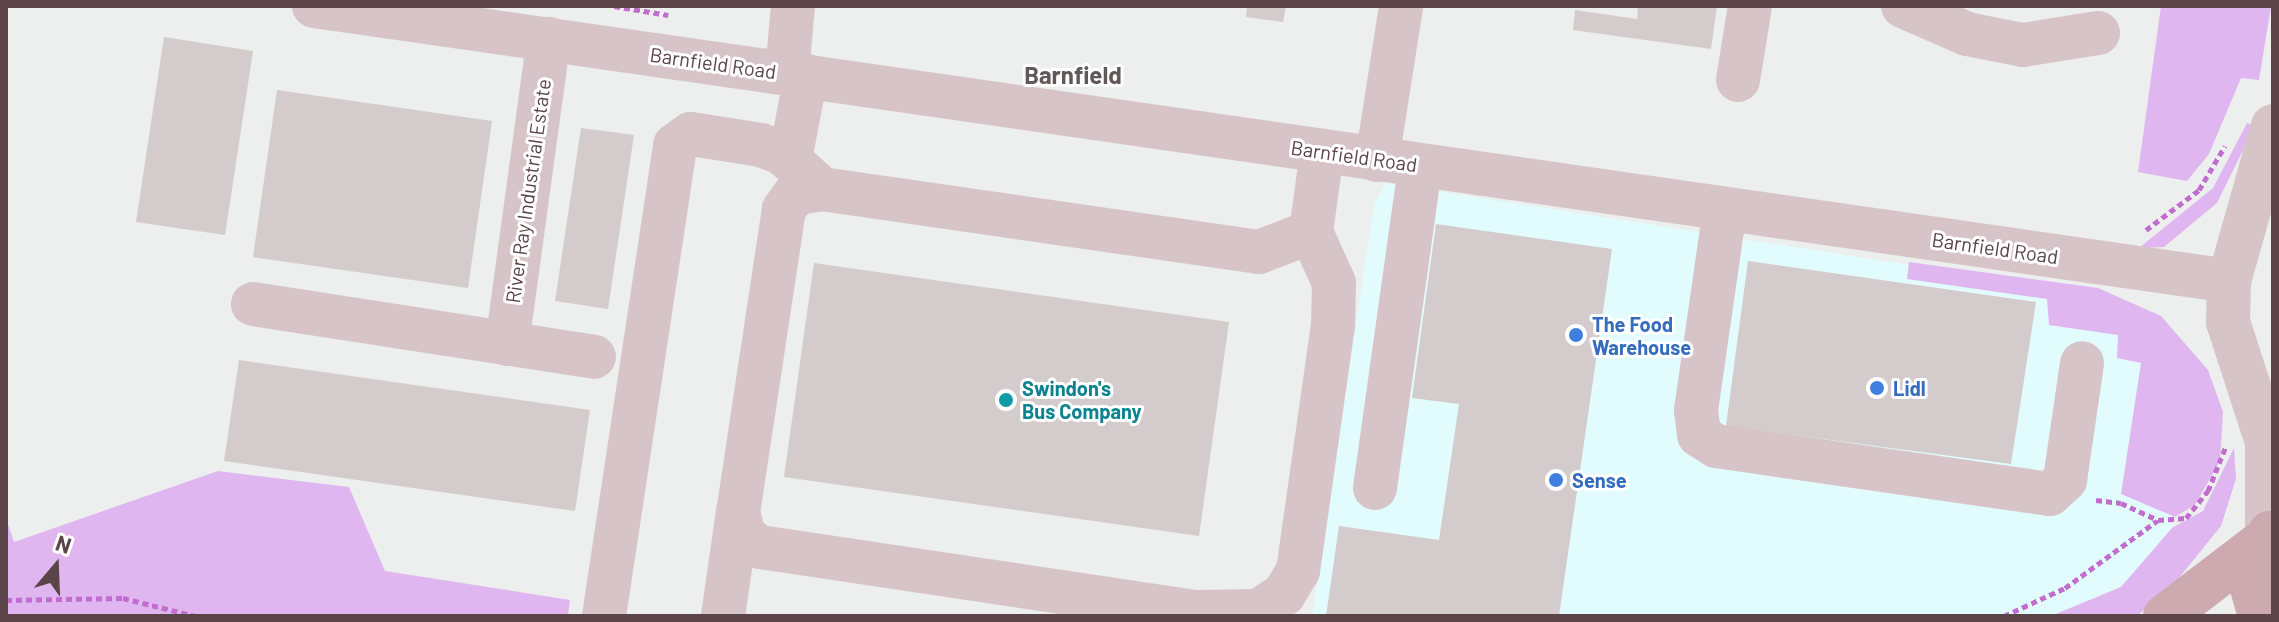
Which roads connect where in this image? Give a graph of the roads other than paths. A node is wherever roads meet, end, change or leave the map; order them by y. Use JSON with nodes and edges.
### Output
{"nodes":[{"id":1,"x":314,"y":6,"type":"edge"},
{"id":2,"x":793,"y":6,"type":"edge"},
{"id":3,"x":1401,"y":6,"type":"edge"},
{"id":4,"x":1750,"y":6,"type":"edge"},
{"id":5,"x":1903,"y":6,"type":"edge"},
{"id":6,"x":1972,"y":21,"type":"edge"},
{"id":7,"x":2098,"y":33,"type":"dead end"},
{"id":8,"x":549,"y":39,"type":"junction"},
{"id":9,"x":796,"y":74,"type":"junction"},
{"id":10,"x":1738,"y":80,"type":"dead end"},
{"id":11,"x":2273,"y":126,"type":"edge"},
{"id":12,"x":1322,"y":152,"type":"junction"},
{"id":13,"x":790,"y":159,"type":"junction"},
{"id":14,"x":1377,"y":160,"type":"junction"},
{"id":15,"x":1420,"y":166,"type":"junction"},
{"id":16,"x":822,"y":189,"type":"junction"},
{"id":17,"x":1725,"y":209,"type":"junction"},
{"id":18,"x":1311,"y":232,"type":"junction"},
{"id":19,"x":2229,"y":281,"type":"junction"},
{"id":20,"x":253,"y":304,"type":"dead end"},
{"id":21,"x":507,"y":344,"type":"junction"},
{"id":22,"x":594,"y":357,"type":"dead end"},
{"id":23,"x":2082,"y":363,"type":"dead end"},
{"id":24,"x":2268,"y":438,"type":"edge"},
{"id":25,"x":1375,"y":488,"type":"dead end"},
{"id":26,"x":738,"y":512,"type":"junction"},
{"id":27,"x":2267,"y":536,"type":"edge"},
{"id":28,"x":1298,"y":571,"type":"junction"},
{"id":29,"x":604,"y":616,"type":"edge"},
{"id":30,"x":723,"y":616,"type":"edge"},
{"id":31,"x":1289,"y":616,"type":"edge"},
{"id":32,"x":2165,"y":616,"type":"edge"},
{"id":33,"x":2260,"y":616,"type":"edge"}],
"edges":[{"from":1,"to":8,"type":"street","name":"Barnfield Road"},
{"from":2,"to":9,"type":"street"},
{"from":3,"to":14,"type":"street"},
{"from":4,"to":10,"type":"street"},
{"from":5,"to":6,"type":"street"},
{"from":6,"to":7,"type":"street"},
{"from":8,"to":9,"type":"street","name":"Barnfield Road"},
{"from":8,"to":21,"type":"street","name":"River Ray Industrial Estate"},
{"from":9,"to":12,"type":"street","name":"Barnfield Road"},
{"from":9,"to":13,"type":"street"},
{"from":11,"to":19,"type":"street"},
{"from":12,"to":14,"type":"street","name":"Barnfield Road"},
{"from":12,"to":18,"type":"street"},
{"from":13,"to":16,"type":"street"},
{"from":13,"to":29,"type":"street"},
{"from":14,"to":15,"type":"street","name":"Barnfield Road"},
{"from":15,"to":17,"type":"street","name":"Barnfield Road"},
{"from":15,"to":25,"type":"street"},
{"from":16,"to":18,"type":"street"},
{"from":16,"to":26,"type":"street"},
{"from":17,"to":19,"type":"street","name":"Barnfield Road"},
{"from":17,"to":23,"type":"street"},
{"from":18,"to":28,"type":"street"},
{"from":19,"to":24,"type":"street"},
{"from":20,"to":21,"type":"street"},
{"from":21,"to":22,"type":"street"},
{"from":24,"to":27,"type":"street"},
{"from":26,"to":28,"type":"street"},
{"from":26,"to":30,"type":"street"},
{"from":27,"to":32,"type":"main road"},
{"from":27,"to":33,"type":"main road"},
{"from":28,"to":31,"type":"street"}]}
